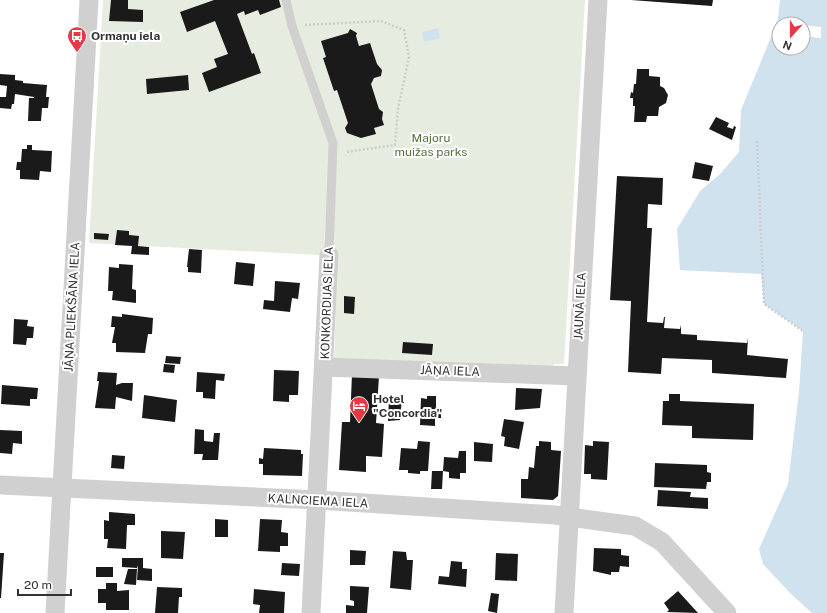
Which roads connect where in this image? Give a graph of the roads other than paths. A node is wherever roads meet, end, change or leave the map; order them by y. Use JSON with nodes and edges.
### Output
{"nodes":[{"id":1,"x":89,"y":0,"type":"edge"},
{"id":2,"x":286,"y":0,"type":"edge"},
{"id":3,"x":598,"y":0,"type":"edge"},
{"id":4,"x":329,"y":255,"type":"joint"},
{"id":5,"x":325,"y":367,"type":"junction"},
{"id":6,"x":576,"y":376,"type":"junction"},
{"id":7,"x":0,"y":485,"type":"edge"},
{"id":8,"x":62,"y":489,"type":"junction"},
{"id":9,"x":317,"y":500,"type":"junction"},
{"id":10,"x":569,"y":516,"type":"junction"},
{"id":11,"x":55,"y":613,"type":"edge"},
{"id":12,"x":311,"y":613,"type":"edge"},
{"id":13,"x":564,"y":613,"type":"edge"},
{"id":14,"x":727,"y":613,"type":"edge"}],
"edges":[{"from":1,"to":8,"type":"street","name":"JĀŅA PLIEKŠĀNA IELA"},
{"from":2,"to":4,"type":"lane","name":"KONKORDIJAS IELA"},
{"from":3,"to":6,"type":"street","name":"JAUNĀ IELA"},
{"from":4,"to":5,"type":"street","name":"KONKORDIJAS IELA"},
{"from":5,"to":6,"type":"street","name":"JĀŅA IELA"},
{"from":5,"to":9,"type":"street","name":"KONKORDIJAS IELA"},
{"from":6,"to":10,"type":"street","name":"JAUNĀ IELA"},
{"from":7,"to":8,"type":"street","name":"KALNCIEMA IELA"},
{"from":8,"to":9,"type":"street","name":"KALNCIEMA IELA"},
{"from":8,"to":11,"type":"street","name":"JĀŅA PLIEKŠĀNA IELA"},
{"from":9,"to":10,"type":"street","name":"KALNCIEMA IELA"},
{"from":9,"to":12,"type":"street","name":"KONKORDIJAS IELA"},
{"from":10,"to":13,"type":"street","name":"JAUNĀ IELA"},
{"from":10,"to":14,"type":"street","name":"KALNCIEMA IELA"}]}
